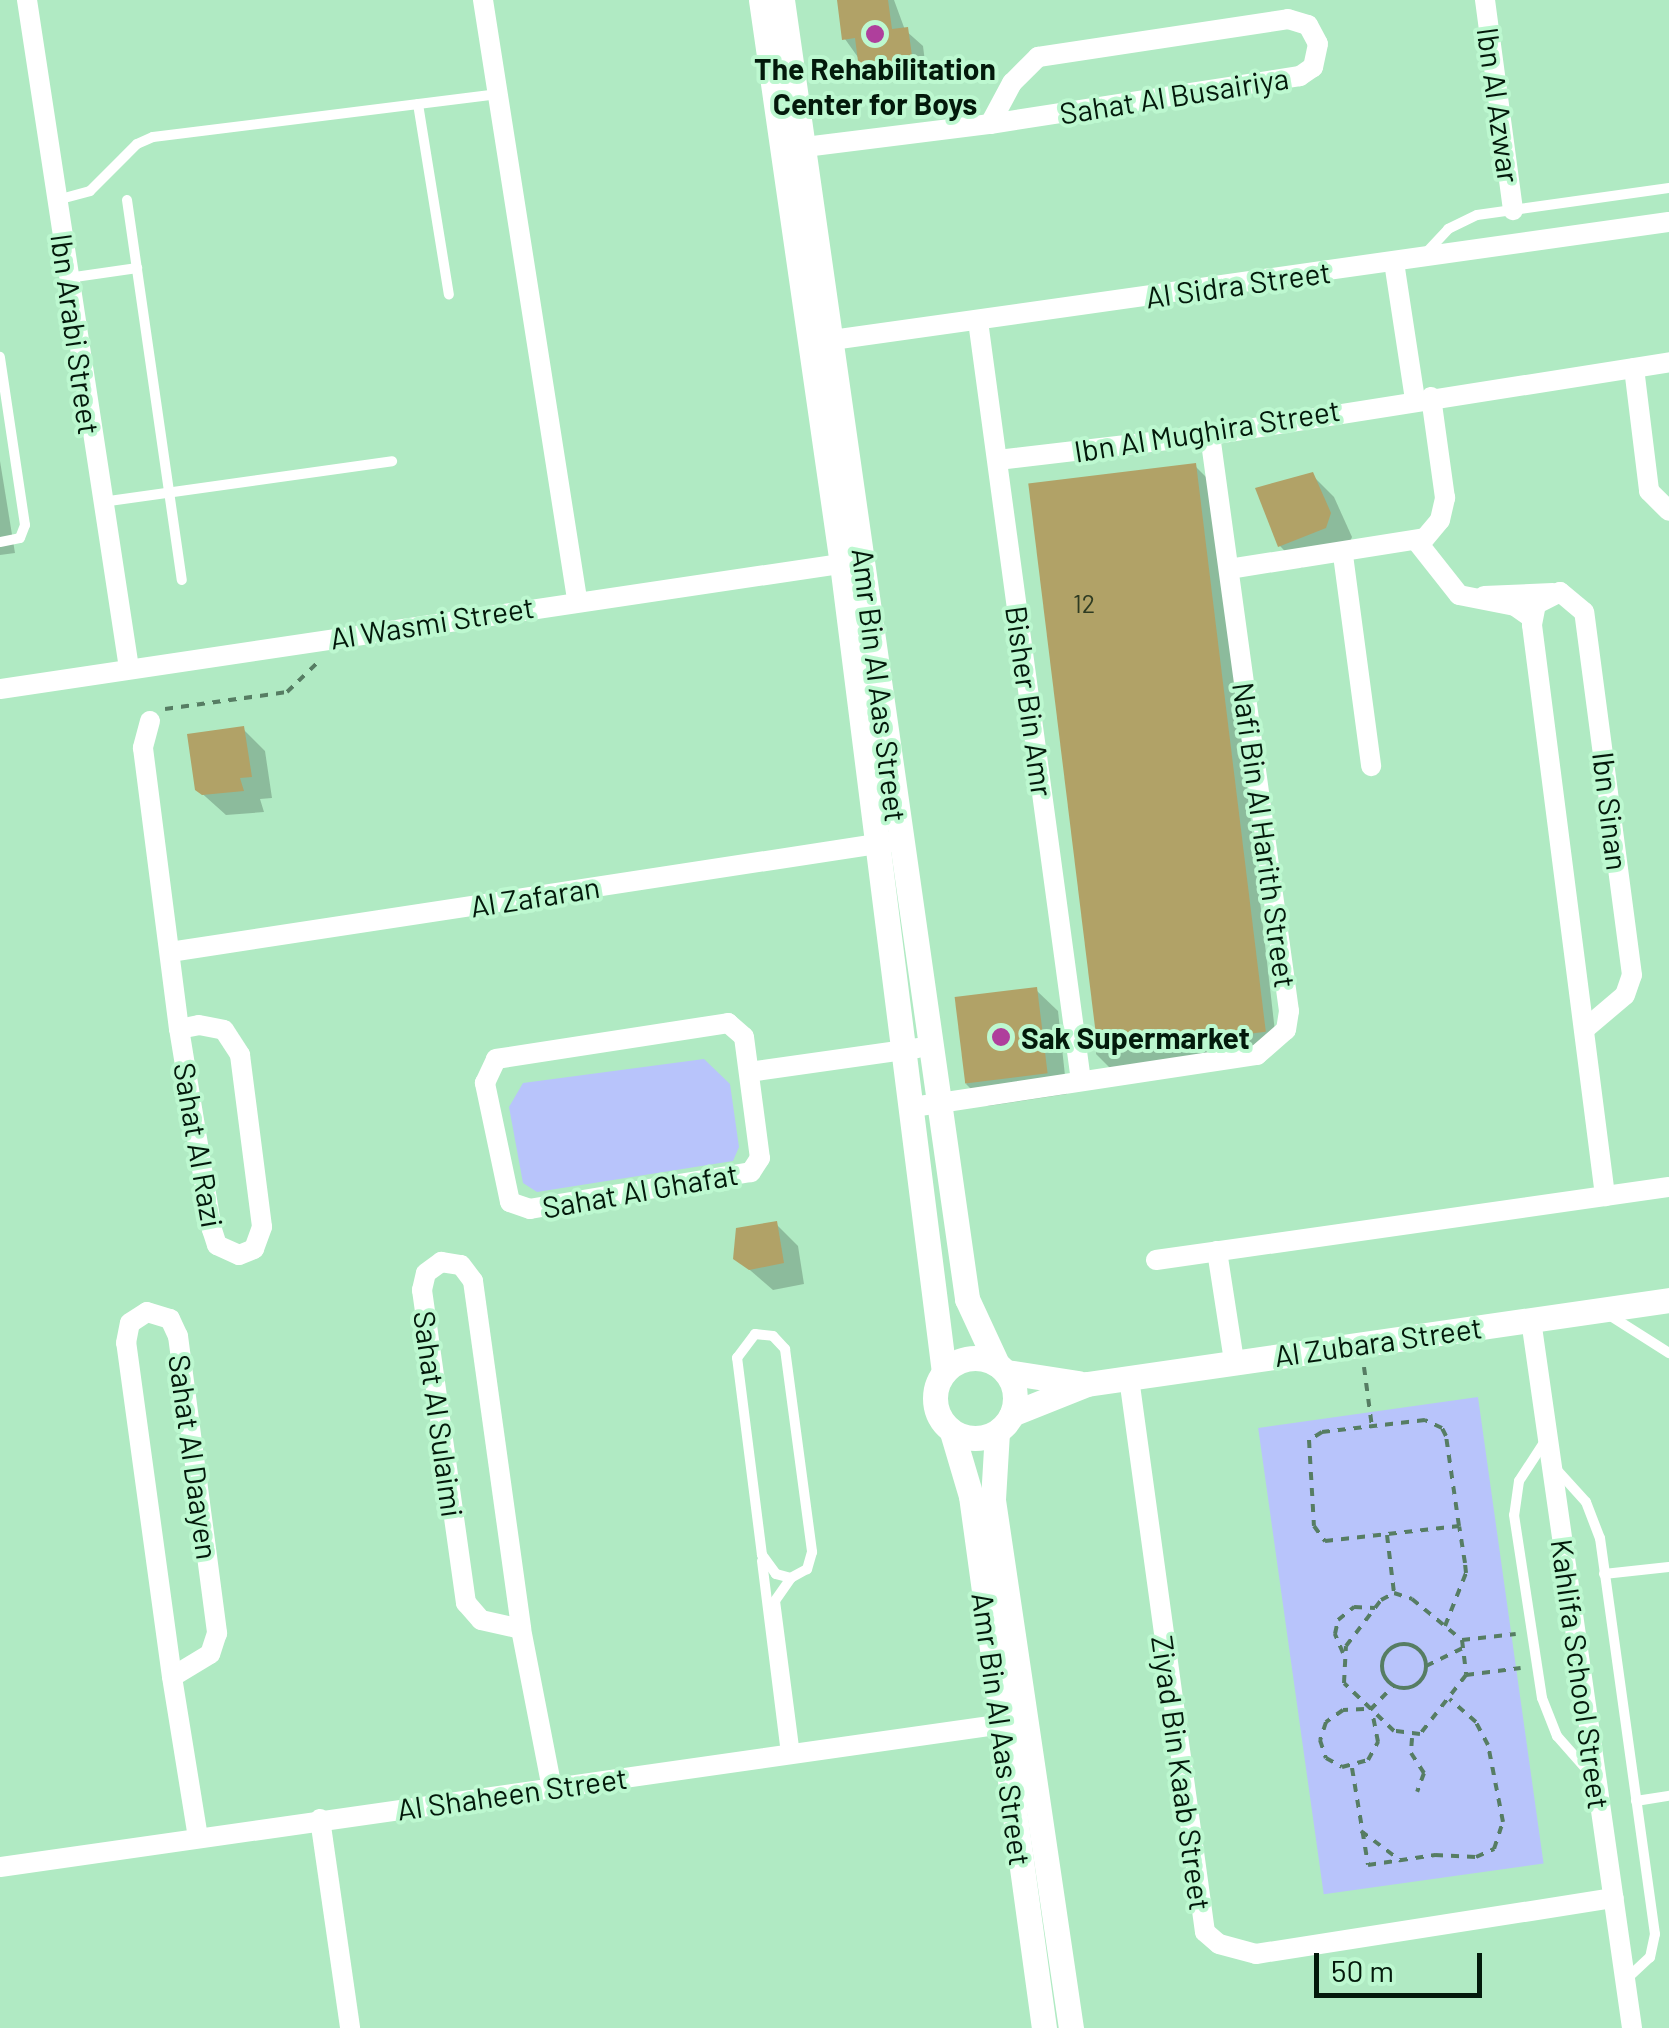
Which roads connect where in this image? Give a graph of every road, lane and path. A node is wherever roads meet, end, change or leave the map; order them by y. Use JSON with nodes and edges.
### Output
{"nodes":[{"id":1,"x":27,"y":0,"type":"edge"},
{"id":2,"x":483,"y":0,"type":"edge"},
{"id":3,"x":761,"y":0,"type":"edge"},
{"id":4,"x":782,"y":0,"type":"edge"},
{"id":5,"x":1486,"y":0,"type":"edge"},
{"id":6,"x":498,"y":94,"type":"junction"},
{"id":7,"x":418,"y":104,"type":"junction"},
{"id":8,"x":990,"y":124,"type":"junction"},
{"id":9,"x":791,"y":149,"type":"junction"},
{"id":10,"x":1669,"y":188,"type":"edge"},
{"id":11,"x":56,"y":200,"type":"junction"},
{"id":12,"x":127,"y":200,"type":"dead end"},
{"id":13,"x":1514,"y":210,"type":"junction"},
{"id":14,"x":1669,"y":222,"type":"edge"},
{"id":15,"x":1424,"y":255,"type":"junction"},
{"id":16,"x":1394,"y":262,"type":"junction"},
{"id":17,"x":137,"y":268,"type":"junction"},
{"id":18,"x":68,"y":278,"type":"junction"},
{"id":19,"x":449,"y":295,"type":"dead end"},
{"id":20,"x":978,"y":321,"type":"junction"},
{"id":21,"x":817,"y":342,"type":"junction"},
{"id":22,"x":0,"y":357,"type":"edge"},
{"id":23,"x":1669,"y":362,"type":"edge"},
{"id":24,"x":1634,"y":368,"type":"junction"},
{"id":25,"x":1423,"y":398,"type":"junction"},
{"id":26,"x":1210,"y":435,"type":"junction"},
{"id":27,"x":998,"y":460,"type":"junction"},
{"id":28,"x":392,"y":461,"type":"dead end"},
{"id":29,"x":170,"y":493,"type":"junction"},
{"id":30,"x":101,"y":502,"type":"junction"},
{"id":31,"x":1669,"y":511,"type":"edge"},
{"id":32,"x":0,"y":542,"type":"edge"},
{"id":33,"x":1418,"y":543,"type":"junction"},
{"id":34,"x":1343,"y":554,"type":"junction"},
{"id":35,"x":853,"y":562,"type":"junction"},
{"id":36,"x":1228,"y":569,"type":"junction"},
{"id":37,"x":182,"y":580,"type":"dead end"},
{"id":38,"x":1553,"y":593,"type":"junction"},
{"id":39,"x":577,"y":600,"type":"junction"},
{"id":40,"x":1473,"y":600,"type":"junction"},
{"id":41,"x":1532,"y":618,"type":"junction"},
{"id":42,"x":327,"y":638,"type":"junction"},
{"id":43,"x":129,"y":668,"type":"junction"},
{"id":44,"x":0,"y":689,"type":"edge"},
{"id":45,"x":150,"y":721,"type":"joint"},
{"id":46,"x":1371,"y":766,"type":"dead end"},
{"id":47,"x":887,"y":842,"type":"junction"},
{"id":48,"x":170,"y":952,"type":"junction"},
{"id":49,"x":180,"y":1029,"type":"junction"},
{"id":50,"x":1585,"y":1030,"type":"junction"},
{"id":51,"x":916,"y":1048,"type":"junction"},
{"id":52,"x":749,"y":1072,"type":"junction"},
{"id":53,"x":1080,"y":1082,"type":"junction"},
{"id":54,"x":925,"y":1105,"type":"junction"},
{"id":55,"x":1669,"y":1187,"type":"edge"},
{"id":56,"x":1606,"y":1196,"type":"junction"},
{"id":57,"x":1217,"y":1251,"type":"junction"},
{"id":58,"x":1156,"y":1260,"type":"dead end"},
{"id":59,"x":1669,"y":1300,"type":"edge"},
{"id":60,"x":1601,"y":1310,"type":"junction"},
{"id":61,"x":1530,"y":1320,"type":"junction"},
{"id":62,"x":1362,"y":1344,"type":"junction"},
{"id":63,"x":1669,"y":1353,"type":"edge"},
{"id":64,"x":1234,"y":1361,"type":"junction"},
{"id":65,"x":1002,"y":1368,"type":"junction"},
{"id":66,"x":944,"y":1372,"type":"junction"},
{"id":67,"x":1129,"y":1378,"type":"junction"},
{"id":68,"x":1088,"y":1384,"type":"junction"},
{"id":69,"x":1005,"y":1423,"type":"junction"},
{"id":70,"x":1372,"y":1426,"type":"junction"},
{"id":71,"x":952,"y":1432,"type":"junction"},
{"id":72,"x":1548,"y":1437,"type":"junction"},
{"id":73,"x":1551,"y":1464,"type":"junction"},
{"id":74,"x":1460,"y":1526,"type":"junction"},
{"id":75,"x":1387,"y":1535,"type":"junction"},
{"id":76,"x":762,"y":1556,"type":"junction"},
{"id":77,"x":1669,"y":1567,"type":"edge"},
{"id":78,"x":1604,"y":1574,"type":"junction"},
{"id":79,"x":791,"y":1578,"type":"junction"},
{"id":80,"x":1394,"y":1593,"type":"junction"},
{"id":81,"x":1375,"y":1608,"type":"junction"},
{"id":82,"x":1445,"y":1626,"type":"junction"},
{"id":83,"x":521,"y":1629,"type":"junction"},
{"id":84,"x":1532,"y":1632,"type":"junction"},
{"id":85,"x":1462,"y":1640,"type":"junction"},
{"id":86,"x":1466,"y":1647,"type":"junction"},
{"id":87,"x":1343,"y":1653,"type":"junction"},
{"id":88,"x":1426,"y":1666,"type":"junction"},
{"id":89,"x":1538,"y":1666,"type":"junction"},
{"id":90,"x":172,"y":1676,"type":"junction"},
{"id":91,"x":1466,"y":1676,"type":"junction"},
{"id":92,"x":1394,"y":1685,"type":"junction"},
{"id":93,"x":1450,"y":1698,"type":"junction"},
{"id":94,"x":1368,"y":1712,"type":"junction"},
{"id":95,"x":1011,"y":1723,"type":"junction"},
{"id":96,"x":1412,"y":1736,"type":"junction"},
{"id":97,"x":791,"y":1754,"type":"junction"},
{"id":98,"x":1352,"y":1768,"type":"junction"},
{"id":99,"x":1597,"y":1780,"type":"junction"},
{"id":100,"x":552,"y":1788,"type":"junction"},
{"id":101,"x":1418,"y":1792,"type":"dead end"},
{"id":102,"x":1669,"y":1796,"type":"edge"},
{"id":103,"x":1636,"y":1800,"type":"junction"},
{"id":104,"x":320,"y":1820,"type":"junction"},
{"id":105,"x":1360,"y":1830,"type":"junction"},
{"id":106,"x":198,"y":1837,"type":"junction"},
{"id":107,"x":1401,"y":1862,"type":"junction"},
{"id":108,"x":0,"y":1867,"type":"edge"},
{"id":109,"x":1614,"y":1898,"type":"junction"},
{"id":110,"x":1626,"y":1979,"type":"junction"},
{"id":111,"x":350,"y":2028,"type":"edge"},
{"id":112,"x":1044,"y":2028,"type":"edge"},
{"id":113,"x":1071,"y":2028,"type":"edge"},
{"id":114,"x":1632,"y":2028,"type":"edge"}],
"edges":[{"from":1,"to":11,"type":"street","name":"Ibn Arabi Street"},
{"from":2,"to":6,"type":"street"},
{"from":3,"to":9,"type":"street","name":"Amr Bin Al Aas Street"},
{"from":4,"to":9,"type":"street","name":"Amr Bin Al Aas Street"},
{"from":5,"to":13,"type":"street","name":"Ibn Al Azwar"},
{"from":6,"to":7,"type":"lane"},
{"from":6,"to":39,"type":"street"},
{"from":7,"to":11,"type":"lane"},
{"from":7,"to":19,"type":"lane"},
{"from":8,"to":8,"type":"street","name":"Sahat Al Busairiya"},
{"from":8,"to":9,"type":"street","name":"Sahat Al Busairiya"},
{"from":9,"to":21,"type":"street","name":"Amr Bin Al Aas Street"},
{"from":10,"to":13,"type":"lane"},
{"from":11,"to":18,"type":"street","name":"Ibn Arabi Street"},
{"from":12,"to":17,"type":"lane"},
{"from":13,"to":15,"type":"lane"},
{"from":14,"to":15,"type":"street","name":"Al Sidra Street"},
{"from":15,"to":16,"type":"street","name":"Al Sidra Street"},
{"from":16,"to":20,"type":"street","name":"Al Sidra Street"},
{"from":16,"to":25,"type":"street"},
{"from":17,"to":18,"type":"lane"},
{"from":17,"to":29,"type":"lane"},
{"from":18,"to":30,"type":"street","name":"Ibn Arabi Street"},
{"from":20,"to":21,"type":"street","name":"Al Sidra Street"},
{"from":20,"to":27,"type":"street","name":"Bisher Bin Amr"},
{"from":21,"to":35,"type":"street","name":"Amr Bin Al Aas Street"},
{"from":22,"to":32,"type":"lane"},
{"from":23,"to":24,"type":"street","name":"Ibn Al Mughira Street"},
{"from":24,"to":25,"type":"street","name":"Ibn Al Mughira Street"},
{"from":24,"to":31,"type":"street"},
{"from":25,"to":26,"type":"street","name":"Ibn Al Mughira Street"},
{"from":25,"to":33,"type":"street"},
{"from":26,"to":27,"type":"street","name":"Ibn Al Mughira Street"},
{"from":26,"to":36,"type":"street","name":"Nafi Bin Al Harith Street"},
{"from":27,"to":53,"type":"street","name":"Bisher Bin Amr"},
{"from":28,"to":29,"type":"lane"},
{"from":29,"to":30,"type":"lane"},
{"from":29,"to":37,"type":"lane"},
{"from":30,"to":43,"type":"street","name":"Ibn Arabi Street"},
{"from":33,"to":34,"type":"street"},
{"from":33,"to":40,"type":"street"},
{"from":34,"to":36,"type":"street"},
{"from":34,"to":46,"type":"street"},
{"from":35,"to":39,"type":"street","name":"Al Wasmi Street"},
{"from":35,"to":47,"type":"street","name":"Amr Bin Al Aas Street"},
{"from":36,"to":53,"type":"street","name":"Nafi Bin Al Harith Street"},
{"from":38,"to":40,"type":"street"},
{"from":38,"to":41,"type":"street"},
{"from":38,"to":50,"type":"street","name":"Ibn Sinan"},
{"from":39,"to":42,"type":"street","name":"Al Wasmi Street"},
{"from":40,"to":41,"type":"street"},
{"from":41,"to":50,"type":"street","name":"Ibn Sinan"},
{"from":42,"to":43,"type":"street","name":"Al Wasmi Street"},
{"from":42,"to":45,"type":"path"},
{"from":43,"to":44,"type":"street","name":"Al Wasmi Street"},
{"from":45,"to":48,"type":"street","name":"Sahat Al Razi"},
{"from":47,"to":48,"type":"street","name":"Al Zafaran"},
{"from":47,"to":51,"type":"street","name":"Amr Bin Al Aas Street"},
{"from":48,"to":49,"type":"street","name":"Sahat Al Razi"},
{"from":49,"to":49,"type":"street","name":"Sahat Al Razi"},
{"from":50,"to":56,"type":"street","name":"Ibn Sinan"},
{"from":51,"to":52,"type":"street"},
{"from":51,"to":54,"type":"street","name":"Amr Bin Al Aas Street"},
{"from":52,"to":52,"type":"street","name":"Sahat Al Ghafat"},
{"from":53,"to":54,"type":"street","name":"Nafi Bin Al Harith Street"},
{"from":54,"to":65,"type":"street","name":"Amr Bin Al Aas Street"},
{"from":54,"to":66,"type":"street","name":"Amr Bin Al Aas Street"},
{"from":55,"to":56,"type":"street"},
{"from":56,"to":57,"type":"street"},
{"from":57,"to":58,"type":"street"},
{"from":57,"to":64,"type":"street"},
{"from":59,"to":60,"type":"street","name":"Al Zubara Street"},
{"from":60,"to":61,"type":"street","name":"Al Zubara Street"},
{"from":60,"to":63,"type":"lane"},
{"from":61,"to":62,"type":"street","name":"Al Zubara Street"},
{"from":61,"to":72,"type":"street","name":"Kahlifa School Street"},
{"from":62,"to":64,"type":"street","name":"Al Zubara Street"},
{"from":62,"to":70,"type":"path"},
{"from":64,"to":67,"type":"street","name":"Al Zubara Street"},
{"from":65,"to":66,"type":"street"},
{"from":65,"to":68,"type":"street","name":"Al Zubara Street"},
{"from":65,"to":69,"type":"street"},
{"from":66,"to":71,"type":"street"},
{"from":67,"to":68,"type":"street","name":"Al Zubara Street"},
{"from":67,"to":109,"type":"street","name":"Ziyad Bin Kaab Street"},
{"from":68,"to":69,"type":"street","name":"Al Zubara Street"},
{"from":69,"to":71,"type":"street"},
{"from":69,"to":95,"type":"street","name":"Amr Bin Al Aas Street"},
{"from":70,"to":74,"type":"path"},
{"from":70,"to":75,"type":"path"},
{"from":71,"to":95,"type":"street","name":"Amr Bin Al Aas Street"},
{"from":72,"to":73,"type":"street","name":"Kahlifa School Street"},
{"from":72,"to":84,"type":"lane"},
{"from":73,"to":78,"type":"lane"},
{"from":73,"to":99,"type":"street","name":"Kahlifa School Street"},
{"from":74,"to":75,"type":"path"},
{"from":74,"to":82,"type":"path"},
{"from":75,"to":80,"type":"path"},
{"from":76,"to":79,"type":"lane"},
{"from":76,"to":79,"type":"lane"},
{"from":76,"to":97,"type":"lane"},
{"from":77,"to":78,"type":"lane"},
{"from":78,"to":103,"type":"lane"},
{"from":79,"to":97,"type":"lane"},
{"from":80,"to":81,"type":"path"},
{"from":80,"to":82,"type":"path"},
{"from":81,"to":87,"type":"path"},
{"from":81,"to":87,"type":"path"},
{"from":82,"to":85,"type":"path"},
{"from":83,"to":83,"type":"street","name":"Sahat Al Sulaimi"},
{"from":83,"to":100,"type":"street","name":"Sahat Al Sulaimi"},
{"from":84,"to":85,"type":"path"},
{"from":84,"to":89,"type":"lane"},
{"from":85,"to":86,"type":"path"},
{"from":86,"to":88,"type":"path"},
{"from":86,"to":91,"type":"path"},
{"from":87,"to":94,"type":"path"},
{"from":88,"to":92,"type":"path"},
{"from":88,"to":92,"type":"path"},
{"from":89,"to":91,"type":"path"},
{"from":89,"to":99,"type":"lane"},
{"from":90,"to":90,"type":"street","name":"Sahat Al Daayen"},
{"from":90,"to":106,"type":"street","name":"Sahat Al Daayen"},
{"from":91,"to":93,"type":"path"},
{"from":92,"to":94,"type":"path"},
{"from":93,"to":96,"type":"path"},
{"from":93,"to":107,"type":"path"},
{"from":94,"to":96,"type":"path"},
{"from":94,"to":98,"type":"path"},
{"from":94,"to":98,"type":"path"},
{"from":95,"to":97,"type":"street","name":"Al Shaheen Street"},
{"from":95,"to":112,"type":"street","name":"Amr Bin Al Aas Street"},
{"from":95,"to":113,"type":"street","name":"Amr Bin Al Aas Street"},
{"from":96,"to":101,"type":"path"},
{"from":97,"to":100,"type":"street","name":"Al Shaheen Street"},
{"from":98,"to":105,"type":"path"},
{"from":99,"to":109,"type":"street","name":"Kahlifa School Street"},
{"from":100,"to":104,"type":"street","name":"Al Shaheen Street"},
{"from":102,"to":103,"type":"lane"},
{"from":103,"to":110,"type":"lane"},
{"from":104,"to":106,"type":"street","name":"Al Shaheen Street"},
{"from":104,"to":111,"type":"street"},
{"from":105,"to":107,"type":"path"},
{"from":105,"to":107,"type":"path"},
{"from":106,"to":108,"type":"street","name":"Al Shaheen Street"},
{"from":109,"to":110,"type":"street","name":"Kahlifa School Street"},
{"from":110,"to":114,"type":"street","name":"Kahlifa School Street"}]}
